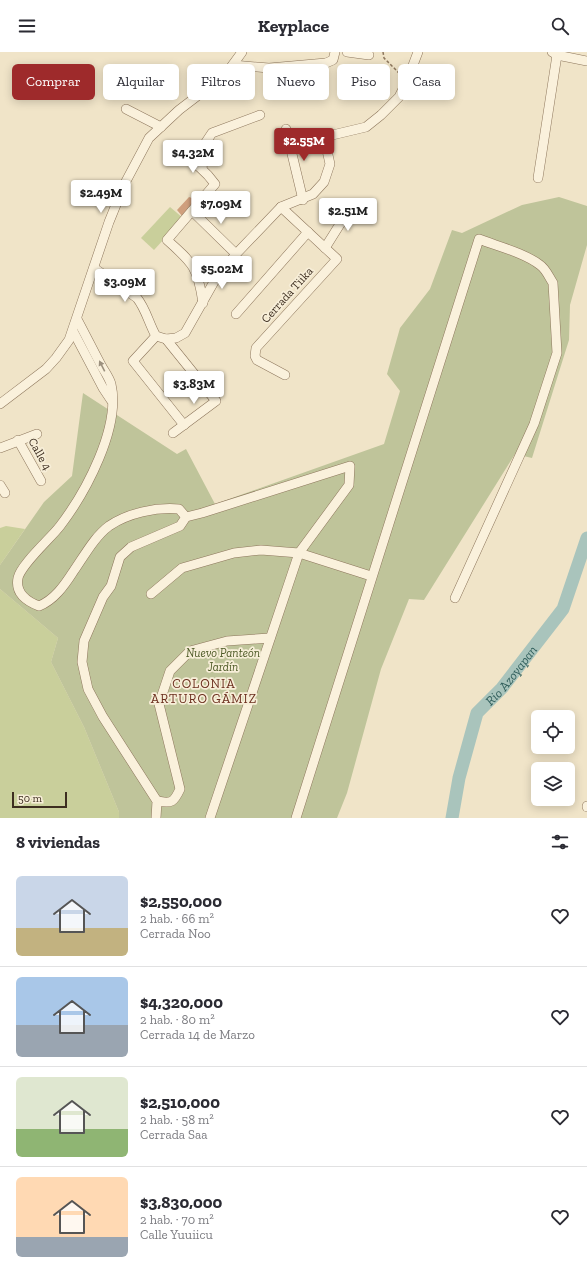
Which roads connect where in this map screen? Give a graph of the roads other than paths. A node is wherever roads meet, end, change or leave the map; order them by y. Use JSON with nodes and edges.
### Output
{"nodes":[{"id":1,"x":242,"y":52,"type":"edge"},
{"id":2,"x":347,"y":52,"type":"edge"},
{"id":3,"x":418,"y":52,"type":"edge"},
{"id":4,"x":555,"y":54,"type":"edge"},
{"id":5,"x":335,"y":55,"type":"edge"},
{"id":6,"x":369,"y":55,"type":"dead end"},
{"id":7,"x":587,"y":61,"type":"edge"},
{"id":8,"x":234,"y":64,"type":"edge"},
{"id":9,"x":255,"y":67,"type":"edge"},
{"id":10,"x":192,"y":100,"type":"edge"},
{"id":11,"x":126,"y":109,"type":"dead end"},
{"id":12,"x":260,"y":115,"type":"dead end"},
{"id":13,"x":161,"y":127,"type":"junction"},
{"id":14,"x":286,"y":129,"type":"dead end"},
{"id":15,"x":180,"y":154,"type":"dead end"},
{"id":16,"x":202,"y":168,"type":"junction"},
{"id":17,"x":538,"y":178,"type":"dead end"},
{"id":18,"x":303,"y":200,"type":"junction"},
{"id":19,"x":352,"y":205,"type":"dead end"},
{"id":20,"x":281,"y":207,"type":"junction"},
{"id":21,"x":192,"y":211,"type":"junction"},
{"id":22,"x":308,"y":232,"type":"junction"},
{"id":23,"x":325,"y":248,"type":"junction"},
{"id":24,"x":236,"y":254,"type":"junction"},
{"id":25,"x":94,"y":268,"type":"junction"},
{"id":26,"x":203,"y":304,"type":"junction"},
{"id":27,"x":236,"y":314,"type":"dead end"},
{"id":28,"x":78,"y":319,"type":"junction"},
{"id":29,"x":73,"y":331,"type":"junction"},
{"id":30,"x":156,"y":336,"type":"junction"},
{"id":31,"x":166,"y":339,"type":"junction"},
{"id":32,"x":285,"y":375,"type":"dead end"},
{"id":33,"x":112,"y":402,"type":"junction"},
{"id":34,"x":0,"y":404,"type":"edge"},
{"id":35,"x":184,"y":425,"type":"junction"},
{"id":36,"x":173,"y":432,"type":"dead end"},
{"id":37,"x":37,"y":434,"type":"dead end"},
{"id":38,"x":18,"y":440,"type":"junction"},
{"id":39,"x":0,"y":448,"type":"edge"},
{"id":40,"x":41,"y":481,"type":"dead end"},
{"id":41,"x":186,"y":517,"type":"junction"},
{"id":42,"x":299,"y":553,"type":"junction"},
{"id":43,"x":371,"y":576,"type":"junction"},
{"id":44,"x":151,"y":594,"type":"dead end"},
{"id":45,"x":455,"y":598,"type":"dead end"},
{"id":46,"x":270,"y":638,"type":"junction"},
{"id":47,"x":157,"y":801,"type":"junction"},
{"id":48,"x":156,"y":818,"type":"edge"},
{"id":49,"x":210,"y":818,"type":"edge"},
{"id":50,"x":296,"y":818,"type":"edge"}],
"edges":[{"from":1,"to":8,"type":"street"},
{"from":2,"to":6,"type":"street"},
{"from":3,"to":18,"type":"street"},
{"from":4,"to":7,"type":"street"},
{"from":4,"to":17,"type":"street"},
{"from":5,"to":9,"type":"street"},
{"from":10,"to":13,"type":"street"},
{"from":11,"to":13,"type":"street"},
{"from":12,"to":16,"type":"street"},
{"from":13,"to":25,"type":"street"},
{"from":14,"to":18,"type":"street"},
{"from":15,"to":16,"type":"street"},
{"from":16,"to":21,"type":"street"},
{"from":18,"to":20,"type":"street"},
{"from":19,"to":23,"type":"street"},
{"from":20,"to":22,"type":"street"},
{"from":20,"to":24,"type":"street"},
{"from":21,"to":24,"type":"street"},
{"from":21,"to":26,"type":"street"},
{"from":22,"to":23,"type":"street"},
{"from":22,"to":27,"type":"street"},
{"from":23,"to":32,"type":"street","name":"Cerrada Tiika"},
{"from":24,"to":26,"type":"street"},
{"from":25,"to":28,"type":"street"},
{"from":25,"to":30,"type":"street"},
{"from":26,"to":31,"type":"street"},
{"from":28,"to":29,"type":"street"},
{"from":33,"to":28,"type":"street","one_way":true},
{"from":29,"to":33,"type":"street"},
{"from":29,"to":34,"type":"street"},
{"from":30,"to":31,"type":"street"},
{"from":30,"to":35,"type":"street"},
{"from":31,"to":35,"type":"street"},
{"from":33,"to":41,"type":"street"},
{"from":35,"to":36,"type":"street"},
{"from":37,"to":38,"type":"street"},
{"from":38,"to":39,"type":"street"},
{"from":38,"to":40,"type":"street","name":"Calle 4"},
{"from":41,"to":42,"type":"street"},
{"from":41,"to":47,"type":"street"},
{"from":42,"to":43,"type":"street"},
{"from":42,"to":44,"type":"street"},
{"from":42,"to":46,"type":"street"},
{"from":43,"to":45,"type":"street"},
{"from":43,"to":50,"type":"street"},
{"from":46,"to":47,"type":"street"},
{"from":46,"to":49,"type":"street"},
{"from":47,"to":48,"type":"street"}]}
